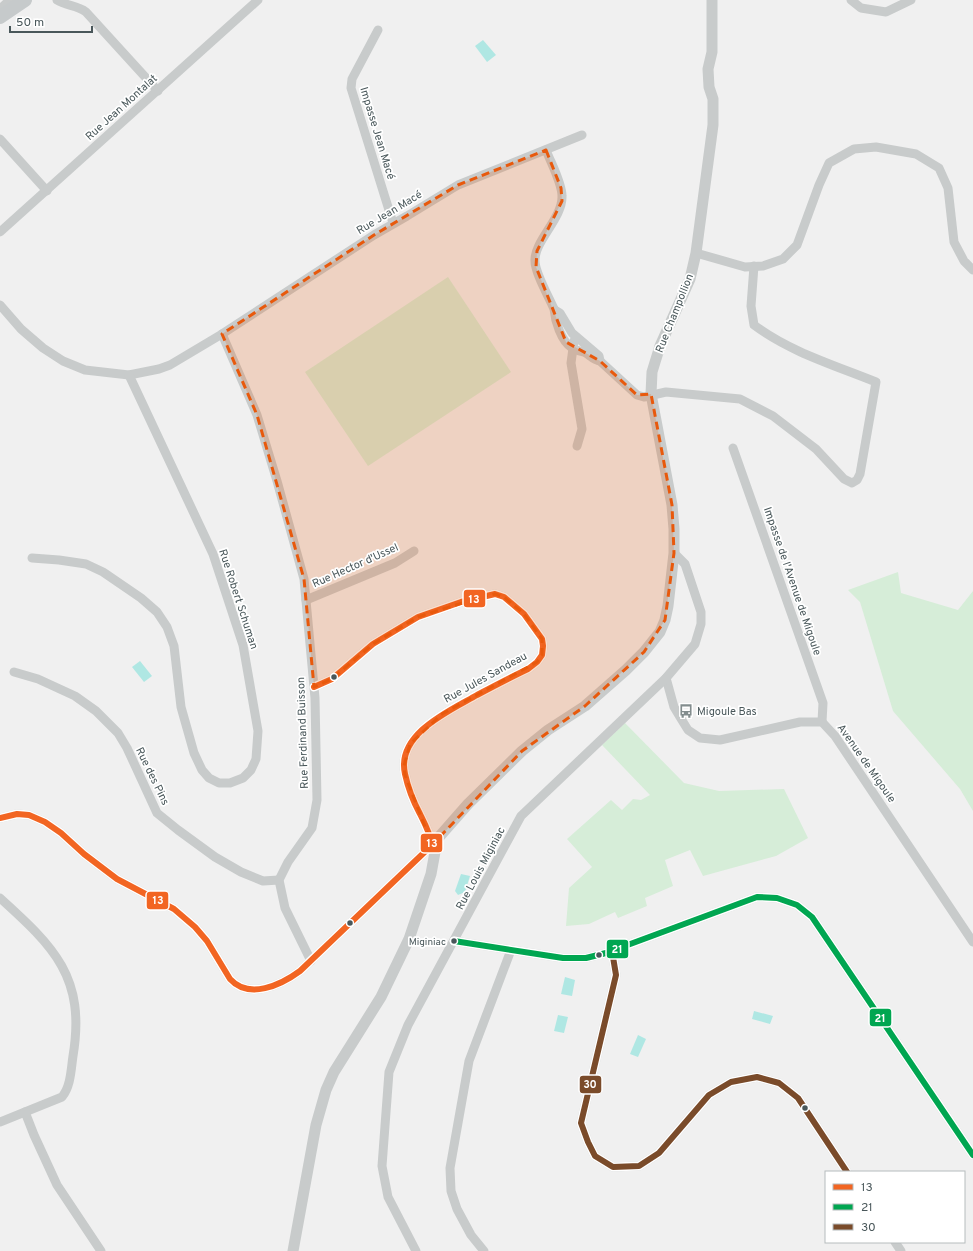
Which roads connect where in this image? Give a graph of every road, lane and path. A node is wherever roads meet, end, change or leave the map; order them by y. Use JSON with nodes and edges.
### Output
{"nodes":[{"id":1,"x":10,"y":0,"type":"edge"},
{"id":2,"x":25,"y":0,"type":"edge"},
{"id":3,"x":57,"y":0,"type":"edge"},
{"id":4,"x":712,"y":0,"type":"edge"},
{"id":5,"x":851,"y":0,"type":"edge"},
{"id":6,"x":911,"y":0,"type":"edge"},
{"id":7,"x":255,"y":1,"type":"edge"},
{"id":8,"x":0,"y":9,"type":"edge"},
{"id":9,"x":0,"y":17,"type":"edge"},
{"id":10,"x":378,"y":30,"type":"dead end"},
{"id":11,"x":158,"y":91,"type":"junction"},
{"id":12,"x":582,"y":135,"type":"dead end"},
{"id":13,"x":0,"y":139,"type":"edge"},
{"id":14,"x":546,"y":150,"type":"junction"},
{"id":15,"x":46,"y":191,"type":"junction"},
{"id":16,"x":393,"y":223,"type":"junction"},
{"id":17,"x":0,"y":232,"type":"edge"},
{"id":18,"x":696,"y":253,"type":"junction"},
{"id":19,"x":754,"y":266,"type":"junction"},
{"id":20,"x":973,"y":270,"type":"edge"},
{"id":21,"x":0,"y":305,"type":"edge"},
{"id":22,"x":554,"y":309,"type":"junction"},
{"id":23,"x":222,"y":334,"type":"junction"},
{"id":24,"x":576,"y":336,"type":"junction"},
{"id":25,"x":572,"y":349,"type":"junction"},
{"id":26,"x":600,"y":361,"type":"junction"},
{"id":27,"x":129,"y":375,"type":"junction"},
{"id":28,"x":651,"y":394,"type":"junction"},
{"id":29,"x":577,"y":446,"type":"dead end"},
{"id":30,"x":733,"y":448,"type":"dead end"},
{"id":31,"x":414,"y":551,"type":"dead end"},
{"id":32,"x":674,"y":553,"type":"junction"},
{"id":33,"x":32,"y":558,"type":"dead end"},
{"id":34,"x":306,"y":600,"type":"junction"},
{"id":35,"x":14,"y":672,"type":"dead end"},
{"id":36,"x":666,"y":678,"type":"junction"},
{"id":37,"x":314,"y":687,"type":"junction"},
{"id":38,"x":822,"y":722,"type":"junction"},
{"id":39,"x":0,"y":818,"type":"edge"},
{"id":40,"x":432,"y":845,"type":"junction"},
{"id":41,"x":279,"y":880,"type":"junction"},
{"id":42,"x":0,"y":898,"type":"edge"},
{"id":43,"x":454,"y":941,"type":"junction"},
{"id":44,"x":973,"y":942,"type":"edge"},
{"id":45,"x":510,"y":950,"type":"junction"},
{"id":46,"x":612,"y":951,"type":"junction"},
{"id":47,"x":310,"y":961,"type":"junction"},
{"id":48,"x":25,"y":1112,"type":"junction"},
{"id":49,"x":0,"y":1122,"type":"edge"},
{"id":50,"x":973,"y":1155,"type":"edge"},
{"id":51,"x":846,"y":1171,"type":"edge"},
{"id":52,"x":101,"y":1251,"type":"edge"},
{"id":53,"x":293,"y":1251,"type":"edge"},
{"id":54,"x":416,"y":1251,"type":"edge"},
{"id":55,"x":484,"y":1251,"type":"edge"}],
"edges":[{"from":1,"to":8,"type":"street"},
{"from":2,"to":9,"type":"main road"},
{"from":3,"to":11,"type":"street"},
{"from":4,"to":18,"type":"street","name":"Rue Champollion"},
{"from":5,"to":6,"type":"street"},
{"from":7,"to":11,"type":"street","name":"Rue Jean Montalat"},
{"from":10,"to":16,"type":"street","name":"Impasse Jean Macé"},
{"from":11,"to":15,"type":"street","name":"Rue Jean Montalat"},
{"from":12,"to":14,"type":"street","name":"Rue Jean Macé"},
{"from":13,"to":15,"type":"street"},
{"from":14,"to":16,"type":"street","name":"Rue Jean Macé"},
{"from":14,"to":22,"type":"street"},
{"from":15,"to":17,"type":"street","name":"Rue Jean Montalat"},
{"from":16,"to":23,"type":"street","name":"Rue Jean Macé"},
{"from":18,"to":19,"type":"street"},
{"from":18,"to":28,"type":"street","name":"Rue Champollion"},
{"from":19,"to":20,"type":"street"},
{"from":19,"to":28,"type":"street"},
{"from":21,"to":27,"type":"street","name":"Rue Jean Macé"},
{"from":22,"to":24,"type":"street"},
{"from":22,"to":25,"type":"street"},
{"from":23,"to":27,"type":"street","name":"Rue Jean Macé"},
{"from":23,"to":34,"type":"street","name":"Rue Ferdinand Buisson"},
{"from":24,"to":25,"type":"street"},
{"from":24,"to":26,"type":"street"},
{"from":25,"to":26,"type":"street"},
{"from":25,"to":29,"type":"street"},
{"from":26,"to":28,"type":"street"},
{"from":27,"to":33,"type":"street","name":"Rue Robert Schuman"},
{"from":28,"to":32,"type":"street","name":"Rue Champollion"},
{"from":30,"to":38,"type":"street","name":"Impasse de l'Avenue de Migoule"},
{"from":31,"to":34,"type":"street","name":"Rue Hector d'Ussel"},
{"from":32,"to":36,"type":"street","name":"Rue Louis Miginiac"},
{"from":32,"to":40,"type":"street","name":"Rue Champollion"},
{"from":34,"to":37,"type":"street","name":"Rue Ferdinand Buisson"},
{"from":35,"to":41,"type":"street","name":"Rue des Pins"},
{"from":36,"to":38,"type":"street","name":"Avenue de Migoule"},
{"from":36,"to":43,"type":"street","name":"Rue Louis Miginiac"},
{"from":37,"to":40,"type":"street","name":"Rue Jules Sandeau"},
{"from":37,"to":41,"type":"street","name":"Rue Ferdinand Buisson"},
{"from":38,"to":44,"type":"street","name":"Avenue de Migoule"},
{"from":39,"to":47,"type":"street"},
{"from":40,"to":47,"type":"street"},
{"from":40,"to":53,"type":"street"},
{"from":41,"to":47,"type":"street"},
{"from":42,"to":48,"type":"street"},
{"from":43,"to":45,"type":"street"},
{"from":43,"to":54,"type":"street","name":"Rue Louis Miginiac"},
{"from":45,"to":46,"type":"street"},
{"from":45,"to":55,"type":"street"},
{"from":46,"to":50,"type":"street"},
{"from":46,"to":51,"type":"street"},
{"from":48,"to":49,"type":"street"},
{"from":48,"to":52,"type":"street"}]}
